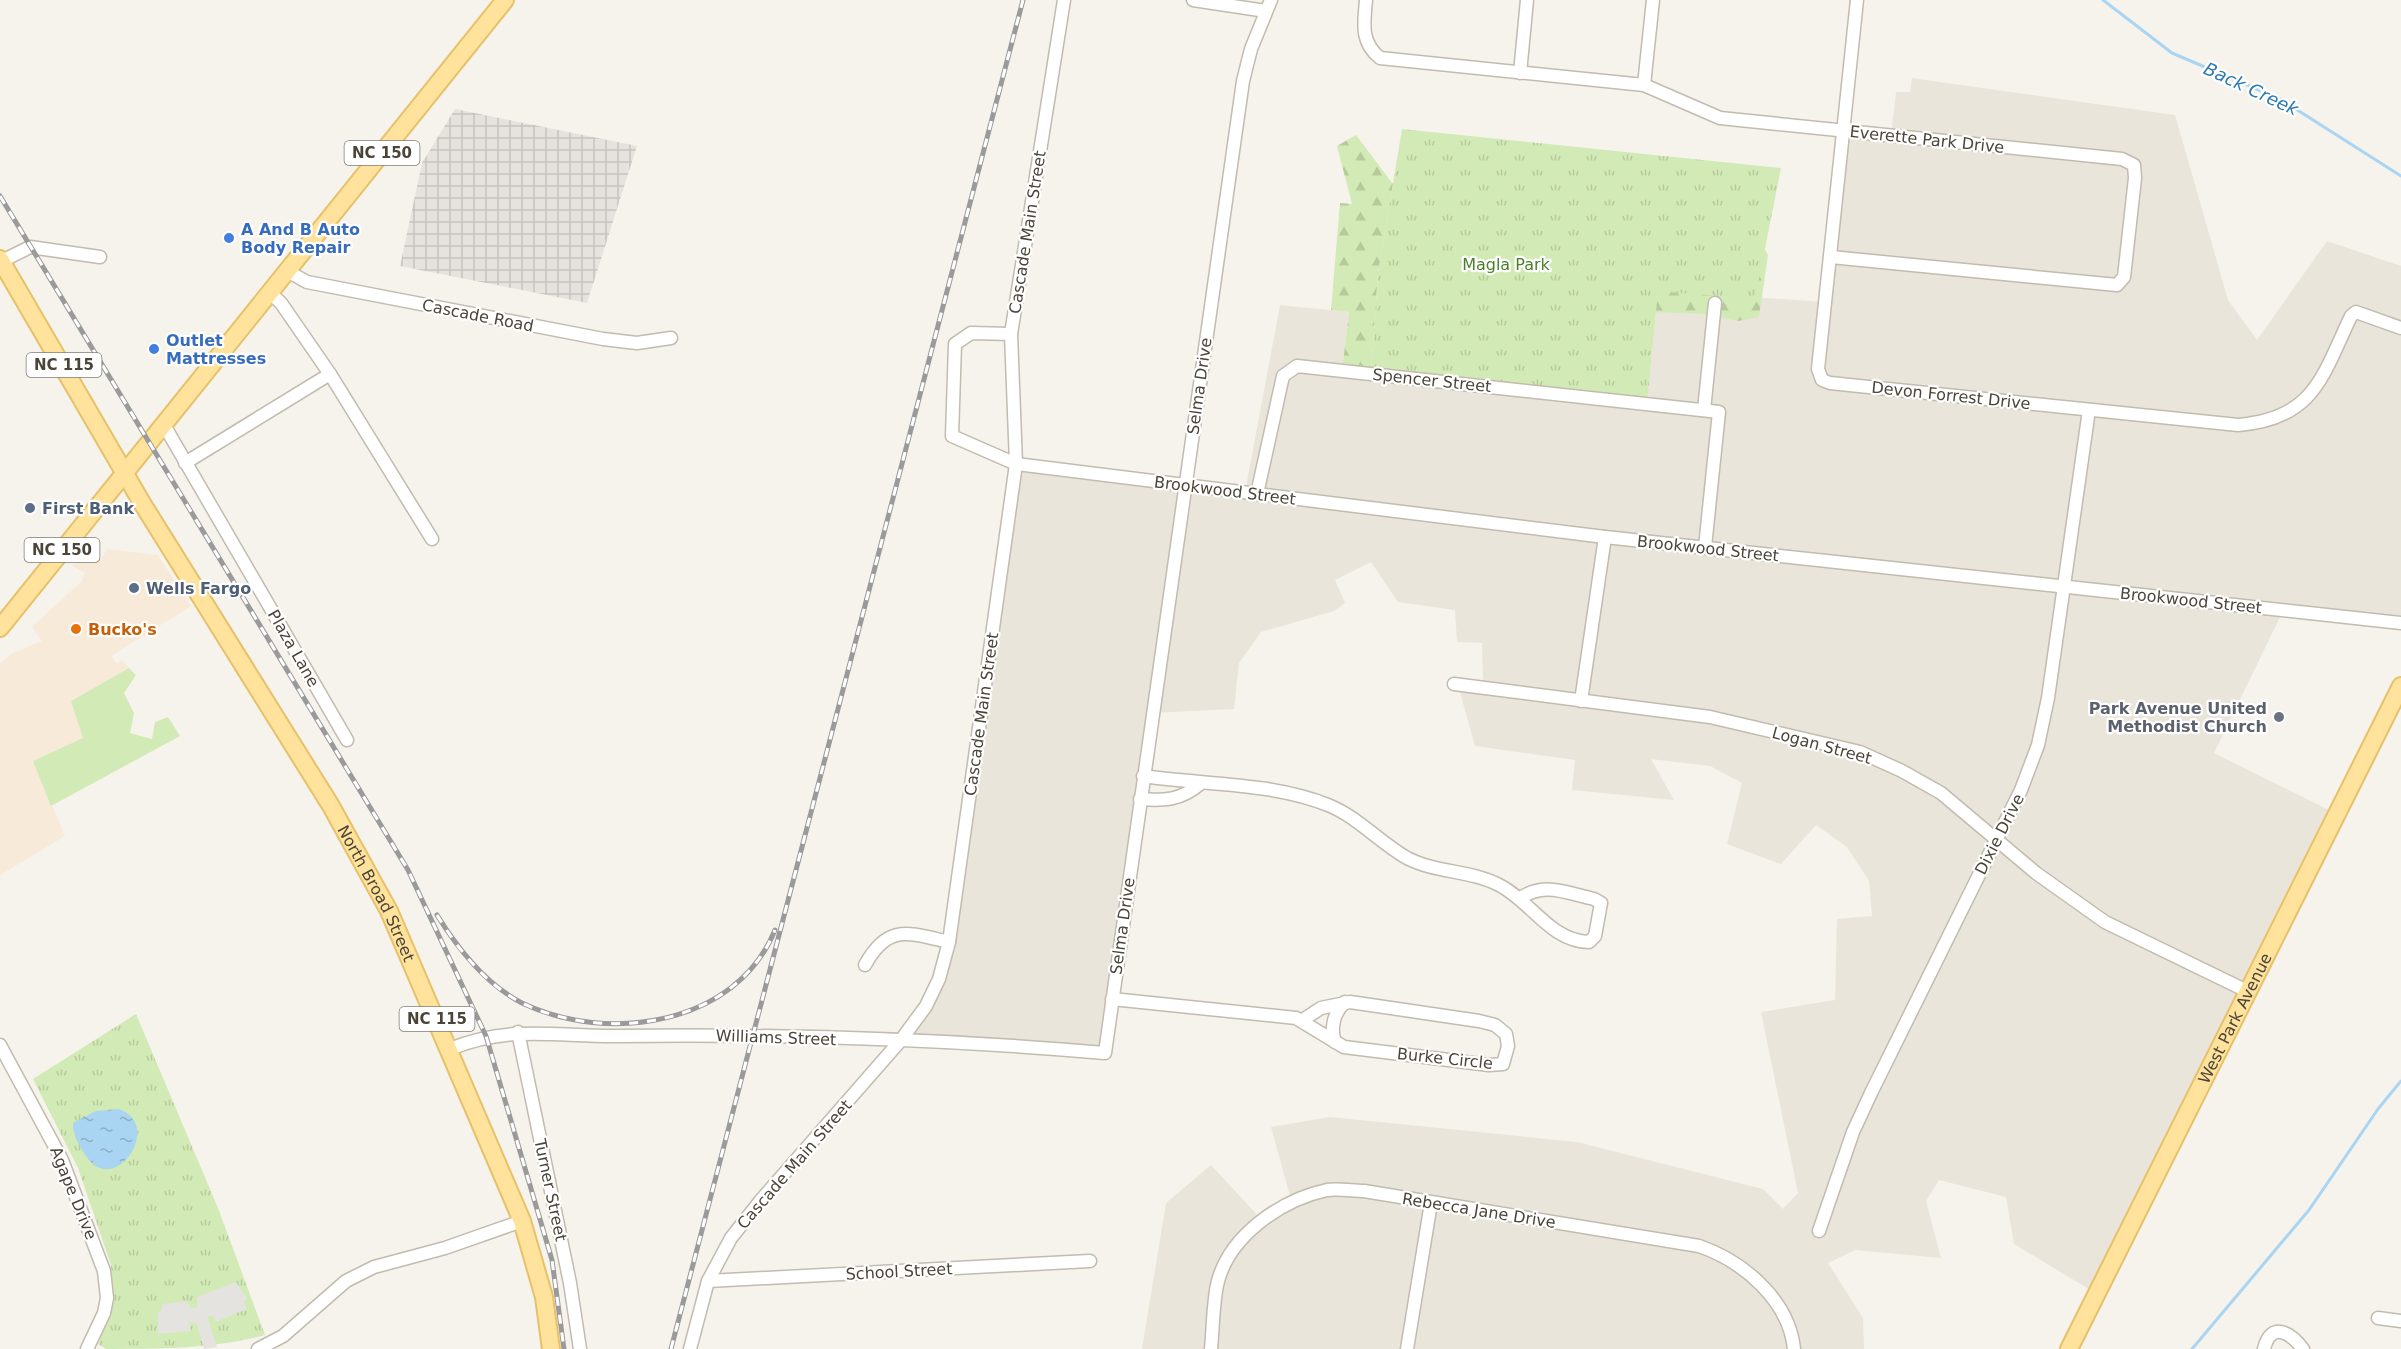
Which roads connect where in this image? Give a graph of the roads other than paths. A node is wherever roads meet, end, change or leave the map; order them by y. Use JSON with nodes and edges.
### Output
{"nodes":[{"id":1,"x":505,"y":0,"type":"edge"},
{"id":2,"x":1064,"y":0,"type":"edge"},
{"id":3,"x":1192,"y":0,"type":"edge"},
{"id":4,"x":1366,"y":0,"type":"edge"},
{"id":5,"x":1527,"y":0,"type":"edge"},
{"id":6,"x":1653,"y":0,"type":"edge"},
{"id":7,"x":1857,"y":0,"type":"edge"},
{"id":8,"x":1268,"y":5,"type":"edge"},
{"id":9,"x":1520,"y":72,"type":"junction"},
{"id":10,"x":1644,"y":85,"type":"junction"},
{"id":11,"x":1844,"y":130,"type":"junction"},
{"id":12,"x":1831,"y":257,"type":"junction"},
{"id":13,"x":100,"y":258,"type":"dead end"},
{"id":14,"x":1,"y":260,"type":"edge"},
{"id":15,"x":287,"y":271,"type":"junction"},
{"id":16,"x":270,"y":293,"type":"junction"},
{"id":17,"x":1715,"y":303,"type":"dead end"},
{"id":18,"x":2401,"y":328,"type":"edge"},
{"id":19,"x":1011,"y":334,"type":"junction"},
{"id":20,"x":671,"y":338,"type":"dead end"},
{"id":21,"x":330,"y":374,"type":"junction"},
{"id":22,"x":1704,"y":410,"type":"junction"},
{"id":23,"x":2089,"y":410,"type":"junction"},
{"id":24,"x":165,"y":425,"type":"junction"},
{"id":25,"x":185,"y":463,"type":"junction"},
{"id":26,"x":1016,"y":464,"type":"junction"},
{"id":27,"x":126,"y":473,"type":"junction"},
{"id":28,"x":1185,"y":484,"type":"junction"},
{"id":29,"x":1257,"y":494,"type":"junction"},
{"id":30,"x":1605,"y":537,"type":"junction"},
{"id":31,"x":432,"y":539,"type":"dead end"},
{"id":32,"x":1705,"y":547,"type":"junction"},
{"id":33,"x":2064,"y":586,"type":"junction"},
{"id":34,"x":2401,"y":623,"type":"edge"},
{"id":35,"x":0,"y":628,"type":"edge"},
{"id":36,"x":1454,"y":684,"type":"dead end"},
{"id":37,"x":2401,"y":686,"type":"edge"},
{"id":38,"x":1581,"y":701,"type":"junction"},
{"id":39,"x":348,"y":740,"type":"dead end"},
{"id":40,"x":1143,"y":776,"type":"junction"},
{"id":41,"x":1200,"y":784,"type":"junction"},
{"id":42,"x":1140,"y":799,"type":"junction"},
{"id":43,"x":1996,"y":839,"type":"junction"},
{"id":44,"x":1519,"y":899,"type":"junction"},
{"id":45,"x":949,"y":942,"type":"junction"},
{"id":46,"x":866,"y":965,"type":"dead end"},
{"id":47,"x":2248,"y":992,"type":"junction"},
{"id":48,"x":1112,"y":999,"type":"junction"},
{"id":49,"x":1345,"y":1002,"type":"junction"},
{"id":50,"x":1301,"y":1021,"type":"junction"},
{"id":51,"x":518,"y":1032,"type":"junction"},
{"id":52,"x":901,"y":1040,"type":"junction"},
{"id":53,"x":1335,"y":1042,"type":"junction"},
{"id":54,"x":0,"y":1046,"type":"edge"},
{"id":55,"x":450,"y":1049,"type":"junction"},
{"id":56,"x":1105,"y":1053,"type":"joint"},
{"id":57,"x":1431,"y":1203,"type":"junction"},
{"id":58,"x":522,"y":1221,"type":"junction"},
{"id":59,"x":1819,"y":1231,"type":"dead end"},
{"id":60,"x":1090,"y":1261,"type":"dead end"},
{"id":61,"x":708,"y":1281,"type":"junction"},
{"id":62,"x":2378,"y":1318,"type":"dead end"},
{"id":63,"x":2401,"y":1321,"type":"edge"},
{"id":64,"x":87,"y":1349,"type":"edge"},
{"id":65,"x":258,"y":1349,"type":"edge"},
{"id":66,"x":551,"y":1349,"type":"edge"},
{"id":67,"x":580,"y":1349,"type":"edge"},
{"id":68,"x":690,"y":1349,"type":"edge"},
{"id":69,"x":1211,"y":1349,"type":"edge"},
{"id":70,"x":1407,"y":1349,"type":"edge"},
{"id":71,"x":1794,"y":1349,"type":"edge"},
{"id":72,"x":2069,"y":1349,"type":"edge"},
{"id":73,"x":2264,"y":1349,"type":"edge"},
{"id":74,"x":2303,"y":1349,"type":"edge"}],
"edges":[{"from":1,"to":15,"type":"main road","number":"NC 150"},
{"from":2,"to":19,"type":"street","name":"Cascade Main Street"},
{"from":3,"to":8,"type":"street"},
{"from":4,"to":9,"type":"street","name":"Everette Park Drive"},
{"from":5,"to":9,"type":"street"},
{"from":6,"to":10,"type":"street"},
{"from":7,"to":11,"type":"street","name":"Devon Forrest Drive"},
{"from":8,"to":28,"type":"street","name":"Selma Drive"},
{"from":9,"to":10,"type":"street","name":"Everette Park Drive"},
{"from":10,"to":11,"type":"street","name":"Everette Park Drive"},
{"from":11,"to":12,"type":"street","name":"Devon Forrest Drive"},
{"from":11,"to":12,"type":"street","name":"Everette Park Drive"},
{"from":12,"to":23,"type":"street","name":"Devon Forrest Drive"},
{"from":13,"to":14,"type":"street"},
{"from":14,"to":27,"type":"main road","number":"NC 115"},
{"from":15,"to":16,"type":"main road","number":"NC 150"},
{"from":15,"to":20,"type":"street","name":"Cascade Road"},
{"from":16,"to":21,"type":"street"},
{"from":16,"to":24,"type":"main road","number":"NC 150"},
{"from":17,"to":22,"type":"street"},
{"from":18,"to":23,"type":"street","name":"Devon Forrest Drive"},
{"from":19,"to":26,"type":"street","name":"Cascade Main Street"},
{"from":19,"to":26,"type":"street","name":"Brookwood Street"},
{"from":21,"to":25,"type":"street"},
{"from":21,"to":31,"type":"street"},
{"from":22,"to":29,"type":"street","name":"Spencer Street"},
{"from":22,"to":32,"type":"street"},
{"from":23,"to":33,"type":"street","name":"Dixie Drive"},
{"from":24,"to":25,"type":"street","name":"Plaza Lane"},
{"from":24,"to":27,"type":"main road","number":"NC 150"},
{"from":25,"to":39,"type":"street","name":"Plaza Lane"},
{"from":26,"to":28,"type":"street","name":"Brookwood Street"},
{"from":26,"to":45,"type":"street","name":"Cascade Main Street"},
{"from":27,"to":35,"type":"main road","number":"NC 150"},
{"from":27,"to":55,"type":"main road","name":"North Broad Street","number":"NC 115"},
{"from":28,"to":29,"type":"street","name":"Brookwood Street"},
{"from":28,"to":40,"type":"street","name":"Selma Drive"},
{"from":29,"to":30,"type":"street","name":"Brookwood Street"},
{"from":30,"to":32,"type":"street","name":"Brookwood Street"},
{"from":30,"to":38,"type":"street"},
{"from":32,"to":33,"type":"street","name":"Brookwood Street"},
{"from":33,"to":34,"type":"street","name":"Brookwood Street"},
{"from":33,"to":43,"type":"street","name":"Dixie Drive"},
{"from":36,"to":38,"type":"street","name":"Logan Street"},
{"from":37,"to":47,"type":"main road","name":"West Park Avenue"},
{"from":38,"to":43,"type":"street","name":"Logan Street"},
{"from":40,"to":41,"type":"street"},
{"from":40,"to":42,"type":"street","name":"Selma Drive"},
{"from":41,"to":42,"type":"street"},
{"from":41,"to":44,"type":"street"},
{"from":42,"to":48,"type":"street","name":"Selma Drive"},
{"from":43,"to":47,"type":"street","name":"Logan Street"},
{"from":43,"to":59,"type":"street","name":"Dixie Drive"},
{"from":44,"to":44,"type":"street"},
{"from":45,"to":46,"type":"street"},
{"from":45,"to":52,"type":"street","name":"Cascade Main Street"},
{"from":47,"to":72,"type":"main road","name":"West Park Avenue"},
{"from":48,"to":50,"type":"street","name":"Burke Circle"},
{"from":48,"to":56,"type":"street","name":"Selma Drive"},
{"from":49,"to":50,"type":"street","name":"Burke Circle"},
{"from":49,"to":53,"type":"street"},
{"from":49,"to":53,"type":"street","name":"Burke Circle"},
{"from":50,"to":53,"type":"street","name":"Burke Circle"},
{"from":51,"to":52,"type":"street","name":"Williams Street"},
{"from":51,"to":55,"type":"street","name":"Williams Street"},
{"from":51,"to":67,"type":"street","name":"Turner Street"},
{"from":52,"to":56,"type":"street","name":"Williams Street"},
{"from":52,"to":61,"type":"street","name":"Cascade Main Street"},
{"from":54,"to":64,"type":"street","name":"Agape Drive"},
{"from":55,"to":58,"type":"main road","name":"North Broad Street","number":"NC 115"},
{"from":57,"to":69,"type":"street","name":"Rebecca Jane Drive"},
{"from":57,"to":70,"type":"street"},
{"from":57,"to":71,"type":"street","name":"Rebecca Jane Drive"},
{"from":58,"to":65,"type":"street"},
{"from":58,"to":66,"type":"main road","name":"North Broad Street","number":"NC 115"},
{"from":60,"to":61,"type":"street","name":"School Street"},
{"from":61,"to":68,"type":"street","name":"Cascade Main Street"},
{"from":62,"to":63,"type":"street"},
{"from":73,"to":74,"type":"street"}]}
